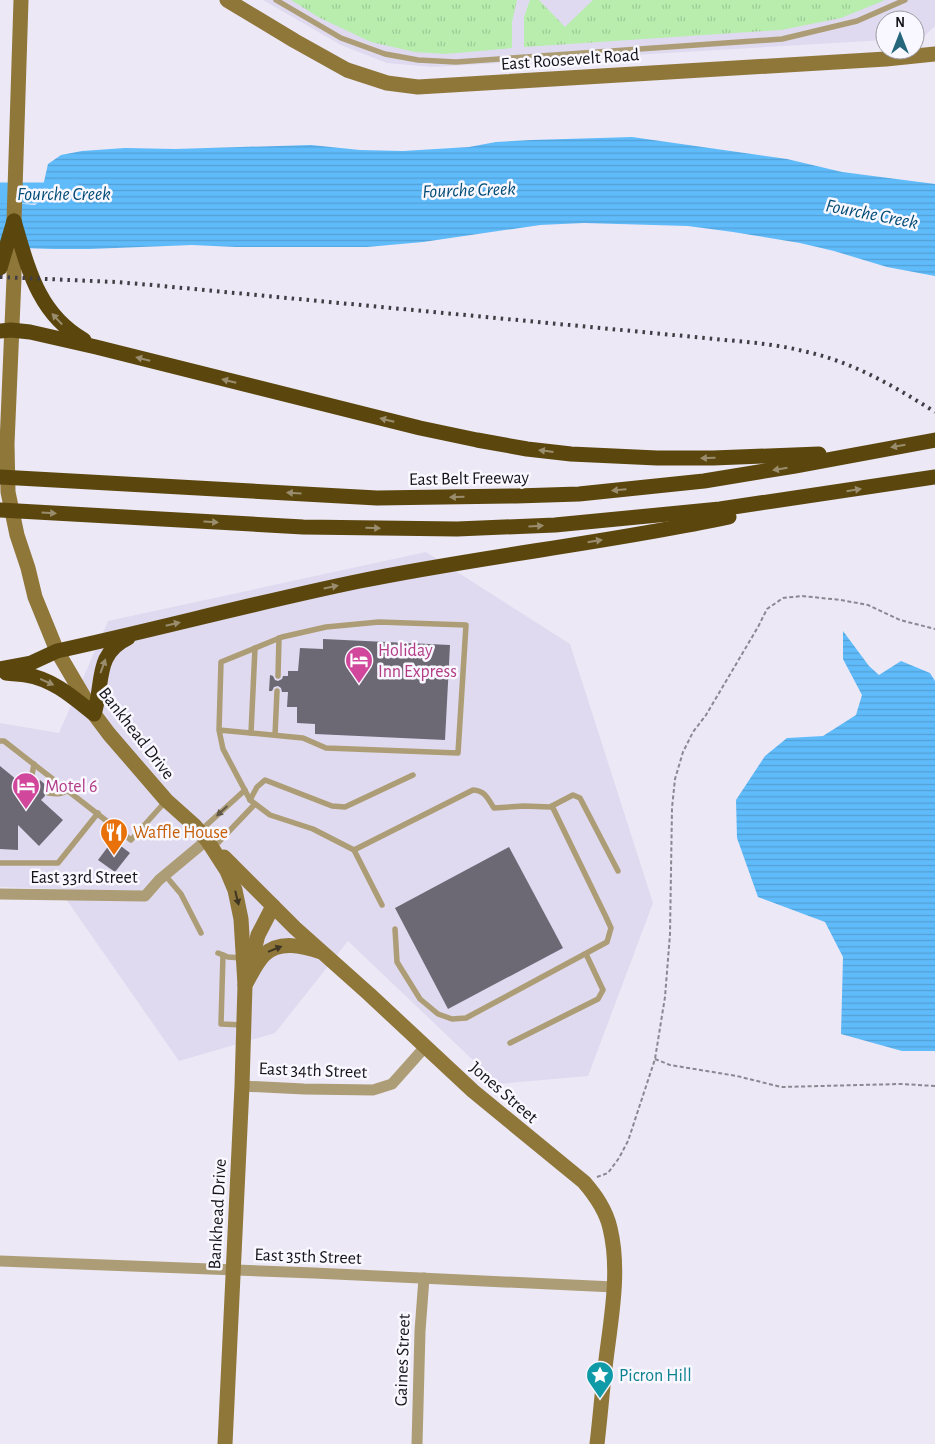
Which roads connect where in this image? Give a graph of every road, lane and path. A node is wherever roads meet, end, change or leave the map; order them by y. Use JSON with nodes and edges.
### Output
{"nodes":[{"id":1,"x":20,"y":0,"type":"edge"},
{"id":2,"x":29,"y":0,"type":"edge"},
{"id":3,"x":227,"y":0,"type":"edge"},
{"id":4,"x":276,"y":0,"type":"edge"},
{"id":5,"x":905,"y":0,"type":"edge"},
{"id":6,"x":20,"y":16,"type":"junction"},
{"id":7,"x":935,"y":54,"type":"edge"},
{"id":8,"x":14,"y":221,"type":"junction"},
{"id":9,"x":0,"y":268,"type":"edge"},
{"id":10,"x":6,"y":330,"type":"edge"},
{"id":11,"x":96,"y":347,"type":"junction"},
{"id":12,"x":935,"y":440,"type":"edge"},
{"id":13,"x":862,"y":452,"type":"junction"},
{"id":14,"x":935,"y":477,"type":"edge"},
{"id":15,"x":0,"y":478,"type":"edge"},
{"id":16,"x":805,"y":498,"type":"junction"},
{"id":17,"x":0,"y":510,"type":"edge"},
{"id":18,"x":935,"y":629,"type":"edge"},
{"id":19,"x":142,"y":632,"type":"junction"},
{"id":20,"x":279,"y":638,"type":"junction"},
{"id":21,"x":255,"y":648,"type":"junction"},
{"id":22,"x":57,"y":651,"type":"junction"},
{"id":23,"x":0,"y":669,"type":"edge"},
{"id":24,"x":0,"y":673,"type":"edge"},
{"id":25,"x":278,"y":676,"type":"dead end"},
{"id":26,"x":278,"y":691,"type":"dead end"},
{"id":27,"x":94,"y":714,"type":"junction"},
{"id":28,"x":220,"y":730,"type":"junction"},
{"id":29,"x":251,"y":733,"type":"junction"},
{"id":30,"x":275,"y":735,"type":"junction"},
{"id":31,"x":0,"y":741,"type":"edge"},
{"id":32,"x":34,"y":764,"type":"junction"},
{"id":33,"x":413,"y":775,"type":"dead end"},
{"id":34,"x":35,"y":781,"type":"dead end"},
{"id":35,"x":68,"y":790,"type":"junction"},
{"id":36,"x":244,"y":790,"type":"junction"},
{"id":37,"x":48,"y":793,"type":"dead end"},
{"id":38,"x":166,"y":800,"type":"junction"},
{"id":39,"x":252,"y":802,"type":"junction"},
{"id":40,"x":552,"y":806,"type":"junction"},
{"id":41,"x":98,"y":813,"type":"junction"},
{"id":42,"x":207,"y":840,"type":"junction"},
{"id":43,"x":354,"y":850,"type":"junction"},
{"id":44,"x":0,"y":863,"type":"edge"},
{"id":45,"x":618,"y":871,"type":"dead end"},
{"id":46,"x":165,"y":875,"type":"junction"},
{"id":47,"x":0,"y":894,"type":"edge"},
{"id":48,"x":382,"y":905,"type":"dead end"},
{"id":49,"x":273,"y":906,"type":"junction"},
{"id":50,"x":395,"y":929,"type":"dead end"},
{"id":51,"x":201,"y":933,"type":"dead end"},
{"id":52,"x":242,"y":940,"type":"junction"},
{"id":53,"x":322,"y":952,"type":"junction"},
{"id":54,"x":586,"y":954,"type":"junction"},
{"id":55,"x":243,"y":958,"type":"junction"},
{"id":56,"x":245,"y":985,"type":"junction"},
{"id":57,"x":243,"y":1026,"type":"junction"},
{"id":58,"x":510,"y":1043,"type":"dead end"},
{"id":59,"x":425,"y":1047,"type":"junction"},
{"id":60,"x":655,"y":1059,"type":"junction"},
{"id":61,"x":242,"y":1086,"type":"junction"},
{"id":62,"x":935,"y":1086,"type":"edge"},
{"id":63,"x":584,"y":1182,"type":"junction"},
{"id":64,"x":0,"y":1261,"type":"edge"},
{"id":65,"x":233,"y":1271,"type":"junction"},
{"id":66,"x":424,"y":1278,"type":"junction"},
{"id":67,"x":614,"y":1287,"type":"junction"},
{"id":68,"x":225,"y":1444,"type":"edge"},
{"id":69,"x":417,"y":1444,"type":"edge"},
{"id":70,"x":597,"y":1444,"type":"edge"}],
"edges":[{"from":1,"to":6,"type":"main road"},
{"from":2,"to":6,"type":"main road"},
{"from":3,"to":7,"type":"main road","name":"East Roosevelt Road"},
{"from":4,"to":5,"type":"lane"},
{"from":6,"to":8,"type":"main road","name":"Bankhead Drive"},
{"from":8,"to":9,"type":"highway"},
{"from":8,"to":10,"type":"main road","name":"Bankhead Drive"},
{"from":11,"to":8,"type":"highway","one_way":true},
{"from":10,"to":11,"type":"highway"},
{"from":10,"to":22,"type":"main road","name":"Bankhead Drive"},
{"from":13,"to":11,"type":"highway","one_way":true},
{"from":12,"to":13,"type":"highway","name":"East Belt Freeway","one_way":true},
{"from":13,"to":15,"type":"highway","name":"East Belt Freeway","one_way":true},
{"from":16,"to":14,"type":"highway","one_way":true},
{"from":17,"to":16,"type":"highway","one_way":true},
{"from":19,"to":16,"type":"highway","one_way":true},
{"from":18,"to":60,"type":"path"},
{"from":19,"to":22,"type":"highway"},
{"from":27,"to":19,"type":"highway","one_way":true},
{"from":20,"to":21,"type":"lane"},
{"from":20,"to":25,"type":"lane"},
{"from":20,"to":30,"type":"lane"},
{"from":21,"to":28,"type":"lane"},
{"from":21,"to":29,"type":"lane"},
{"from":22,"to":23,"type":"highway"},
{"from":22,"to":27,"type":"main road","name":"Bankhead Drive"},
{"from":24,"to":27,"type":"highway","one_way":true},
{"from":26,"to":30,"type":"lane"},
{"from":27,"to":38,"type":"main road","name":"Bankhead Drive"},
{"from":28,"to":29,"type":"lane"},
{"from":28,"to":36,"type":"lane"},
{"from":29,"to":30,"type":"lane"},
{"from":31,"to":32,"type":"lane"},
{"from":32,"to":34,"type":"lane"},
{"from":32,"to":35,"type":"lane"},
{"from":33,"to":39,"type":"lane"},
{"from":35,"to":37,"type":"lane"},
{"from":35,"to":41,"type":"lane"},
{"from":36,"to":39,"type":"lane"},
{"from":36,"to":42,"type":"lane","one_way":true},
{"from":38,"to":41,"type":"lane"},
{"from":38,"to":42,"type":"main road","name":"Bankhead Drive"},
{"from":39,"to":42,"type":"lane"},
{"from":39,"to":43,"type":"lane"},
{"from":40,"to":43,"type":"lane"},
{"from":40,"to":45,"type":"lane"},
{"from":40,"to":54,"type":"lane"},
{"from":41,"to":44,"type":"lane"},
{"from":42,"to":46,"type":"street","name":"East 33rd Street"},
{"from":42,"to":49,"type":"main road","name":"Jones Street"},
{"from":42,"to":52,"type":"main road","name":"Bankhead Drive","one_way":true},
{"from":43,"to":48,"type":"lane"},
{"from":46,"to":47,"type":"street","name":"East 33rd Street"},
{"from":46,"to":51,"type":"lane"},
{"from":49,"to":52,"type":"main road"},
{"from":49,"to":53,"type":"main road","name":"Jones Street"},
{"from":49,"to":56,"type":"main road","name":"Bankhead Drive"},
{"from":50,"to":54,"type":"lane"},
{"from":52,"to":55,"type":"main road","name":"Bankhead Drive"},
{"from":56,"to":53,"type":"main road","one_way":true},
{"from":53,"to":59,"type":"main road","name":"Jones Street"},
{"from":54,"to":58,"type":"lane"},
{"from":55,"to":56,"type":"main road","name":"Bankhead Drive"},
{"from":55,"to":57,"type":"lane"},
{"from":56,"to":57,"type":"main road","name":"Bankhead Drive"},
{"from":57,"to":61,"type":"main road","name":"Bankhead Drive"},
{"from":59,"to":61,"type":"street","name":"East 34th Street"},
{"from":59,"to":63,"type":"main road","name":"Jones Street"},
{"from":60,"to":62,"type":"path"},
{"from":60,"to":63,"type":"path"},
{"from":61,"to":65,"type":"main road","name":"Bankhead Drive"},
{"from":63,"to":67,"type":"main road","name":"Jones Street"},
{"from":64,"to":65,"type":"street","name":"East 35th Street"},
{"from":65,"to":66,"type":"street","name":"East 35th Street"},
{"from":65,"to":68,"type":"main road","name":"Bankhead Drive"},
{"from":66,"to":67,"type":"street","name":"East 35th Street"},
{"from":66,"to":69,"type":"street","name":"Gaines Street"},
{"from":67,"to":70,"type":"main road","name":"Jones Street"}]}
